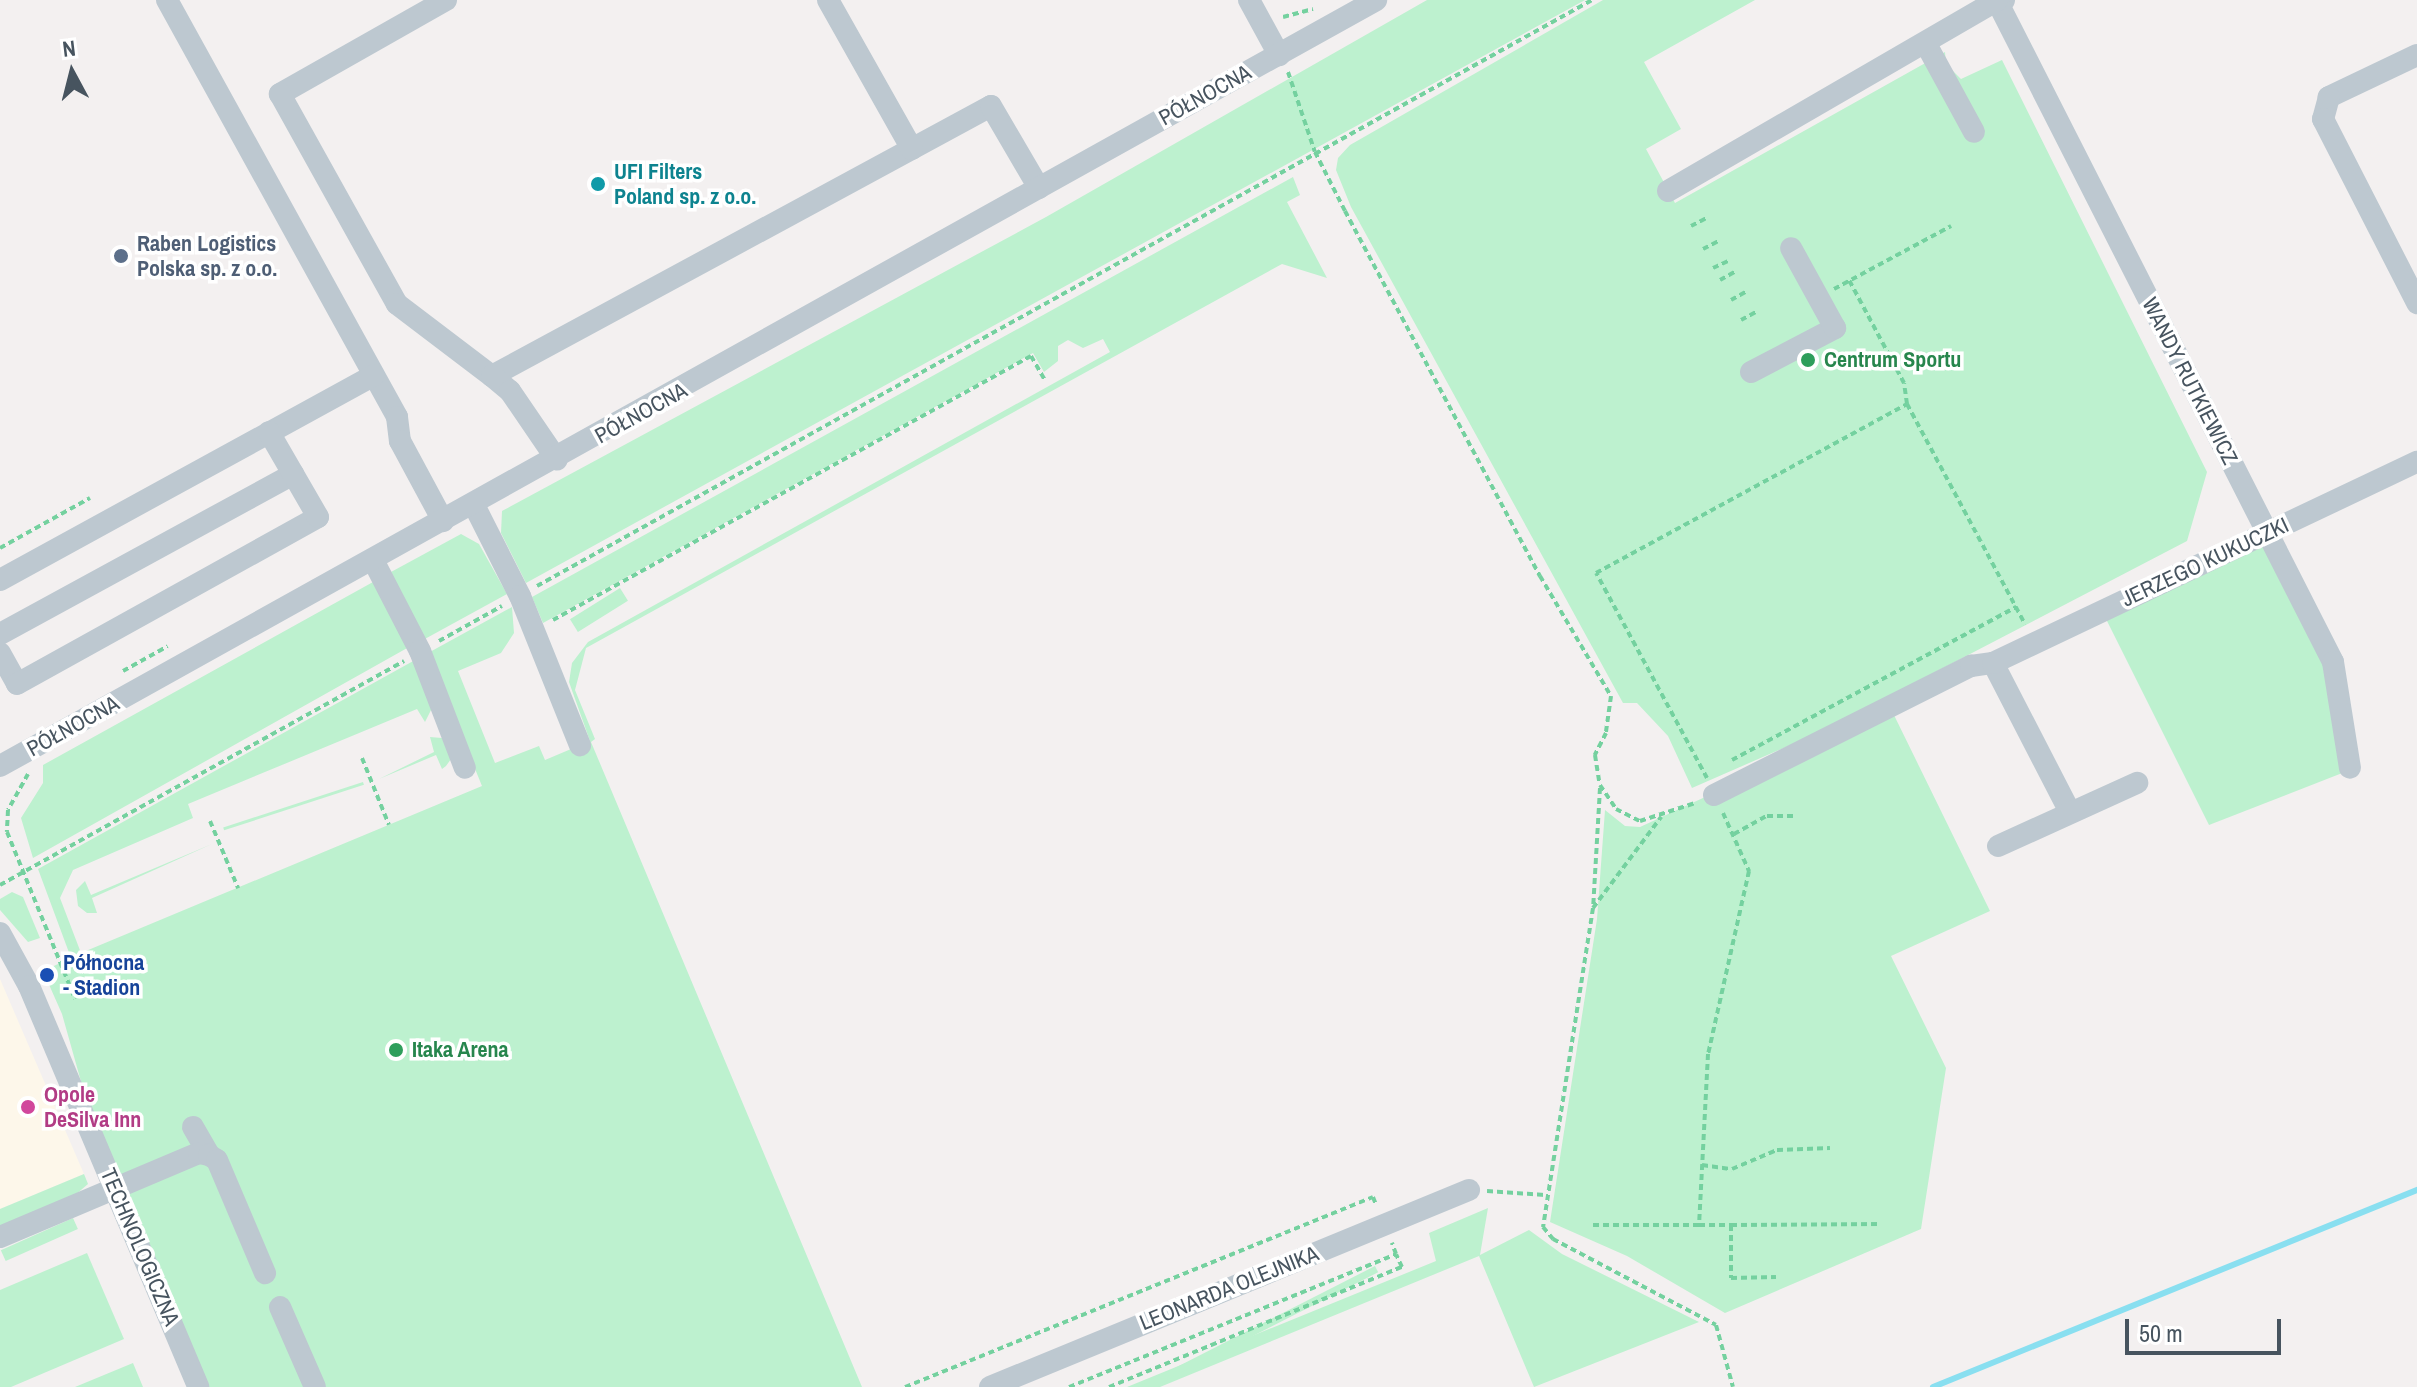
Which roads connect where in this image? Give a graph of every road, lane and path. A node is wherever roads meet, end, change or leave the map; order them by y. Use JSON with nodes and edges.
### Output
{"nodes":[{"id":1,"x":167,"y":0,"type":"edge"},
{"id":2,"x":446,"y":0,"type":"edge"},
{"id":3,"x":828,"y":0,"type":"edge"},
{"id":4,"x":1249,"y":0,"type":"edge"},
{"id":5,"x":1376,"y":0,"type":"edge"},
{"id":6,"x":1592,"y":0,"type":"edge"},
{"id":7,"x":2000,"y":1,"type":"edge"},
{"id":8,"x":1926,"y":44,"type":"junction"},
{"id":9,"x":1279,"y":55,"type":"junction"},
{"id":10,"x":2417,"y":55,"type":"edge"},
{"id":11,"x":1974,"y":132,"type":"dead end"},
{"id":12,"x":912,"y":149,"type":"junction"},
{"id":13,"x":1315,"y":152,"type":"junction"},
{"id":14,"x":1039,"y":188,"type":"junction"},
{"id":15,"x":1668,"y":191,"type":"dead end"},
{"id":16,"x":1707,"y":218,"type":"dead end"},
{"id":17,"x":1691,"y":226,"type":"dead end"},
{"id":18,"x":1951,"y":226,"type":"dead end"},
{"id":19,"x":1719,"y":241,"type":"dead end"},
{"id":20,"x":1791,"y":248,"type":"dead end"},
{"id":21,"x":1703,"y":249,"type":"dead end"},
{"id":22,"x":1730,"y":260,"type":"dead end"},
{"id":23,"x":1713,"y":268,"type":"dead end"},
{"id":24,"x":1736,"y":271,"type":"dead end"},
{"id":25,"x":1720,"y":280,"type":"dead end"},
{"id":26,"x":1849,"y":280,"type":"junction"},
{"id":27,"x":1747,"y":291,"type":"dead end"},
{"id":28,"x":1818,"y":298,"type":"junction"},
{"id":29,"x":1731,"y":300,"type":"dead end"},
{"id":30,"x":2417,"y":303,"type":"edge"},
{"id":31,"x":1758,"y":311,"type":"dead end"},
{"id":32,"x":1741,"y":320,"type":"dead end"},
{"id":33,"x":1751,"y":372,"type":"dead end"},
{"id":34,"x":374,"y":375,"type":"junction"},
{"id":35,"x":492,"y":376,"type":"junction"},
{"id":36,"x":1045,"y":380,"type":"dead end"},
{"id":37,"x":1907,"y":404,"type":"junction"},
{"id":38,"x":269,"y":432,"type":"junction"},
{"id":39,"x":557,"y":460,"type":"junction"},
{"id":40,"x":2417,"y":462,"type":"edge"},
{"id":41,"x":293,"y":474,"type":"junction"},
{"id":42,"x":90,"y":498,"type":"dead end"},
{"id":43,"x":474,"y":505,"type":"junction"},
{"id":44,"x":443,"y":521,"type":"junction"},
{"id":45,"x":2267,"y":533,"type":"junction"},
{"id":46,"x":0,"y":548,"type":"edge"},
{"id":47,"x":373,"y":560,"type":"junction"},
{"id":48,"x":0,"y":580,"type":"edge"},
{"id":49,"x":520,"y":596,"type":"junction"},
{"id":50,"x":2016,"y":607,"type":"junction"},
{"id":51,"x":531,"y":631,"type":"junction"},
{"id":52,"x":0,"y":634,"type":"edge"},
{"id":53,"x":2036,"y":642,"type":"junction"},
{"id":54,"x":420,"y":651,"type":"junction"},
{"id":55,"x":0,"y":653,"type":"edge"},
{"id":56,"x":1993,"y":663,"type":"junction"},
{"id":57,"x":580,"y":745,"type":"dead end"},
{"id":58,"x":362,"y":758,"type":"dead end"},
{"id":59,"x":1,"y":767,"type":"edge"},
{"id":60,"x":465,"y":768,"type":"dead end"},
{"id":61,"x":2350,"y":768,"type":"dead end"},
{"id":62,"x":26,"y":769,"type":"dead end"},
{"id":63,"x":2137,"y":783,"type":"dead end"},
{"id":64,"x":1710,"y":784,"type":"junction"},
{"id":65,"x":1600,"y":785,"type":"junction"},
{"id":66,"x":2070,"y":812,"type":"junction"},
{"id":67,"x":1793,"y":816,"type":"dead end"},
{"id":68,"x":1661,"y":817,"type":"junction"},
{"id":69,"x":210,"y":821,"type":"dead end"},
{"id":70,"x":389,"y":825,"type":"dead end"},
{"id":71,"x":1734,"y":834,"type":"junction"},
{"id":72,"x":1998,"y":846,"type":"dead end"},
{"id":73,"x":24,"y":872,"type":"junction"},
{"id":74,"x":0,"y":885,"type":"edge"},
{"id":75,"x":238,"y":888,"type":"dead end"},
{"id":76,"x":1593,"y":908,"type":"junction"},
{"id":77,"x":0,"y":933,"type":"edge"},
{"id":78,"x":75,"y":999,"type":"dead end"},
{"id":79,"x":193,"y":1127,"type":"dead end"},
{"id":80,"x":1830,"y":1148,"type":"dead end"},
{"id":81,"x":209,"y":1155,"type":"junction"},
{"id":82,"x":1702,"y":1165,"type":"junction"},
{"id":83,"x":116,"y":1189,"type":"junction"},
{"id":84,"x":1469,"y":1190,"type":"joint"},
{"id":85,"x":1545,"y":1195,"type":"junction"},
{"id":86,"x":1881,"y":1224,"type":"dead end"},
{"id":87,"x":1593,"y":1225,"type":"dead end"},
{"id":88,"x":1699,"y":1225,"type":"junction"},
{"id":89,"x":1731,"y":1225,"type":"junction"},
{"id":90,"x":0,"y":1237,"type":"edge"},
{"id":91,"x":1396,"y":1254,"type":"dead end"},
{"id":92,"x":265,"y":1273,"type":"dead end"},
{"id":93,"x":1776,"y":1277,"type":"dead end"},
{"id":94,"x":280,"y":1307,"type":"dead end"},
{"id":95,"x":198,"y":1387,"type":"edge"},
{"id":96,"x":315,"y":1387,"type":"edge"},
{"id":97,"x":990,"y":1387,"type":"edge"},
{"id":98,"x":1109,"y":1387,"type":"edge"},
{"id":99,"x":1733,"y":1387,"type":"edge"}],
"edges":[{"from":1,"to":34,"type":"street"},
{"from":2,"to":35,"type":"street"},
{"from":3,"to":12,"type":"street"},
{"from":4,"to":9,"type":"street"},
{"from":5,"to":9,"type":"street","name":"PÓŁNOCNA"},
{"from":6,"to":13,"type":"path"},
{"from":7,"to":8,"type":"street","name":"WANDY RUTKIEWICZ"},
{"from":7,"to":45,"type":"street","name":"WANDY RUTKIEWICZ"},
{"from":8,"to":11,"type":"street"},
{"from":8,"to":15,"type":"street","name":"WANDY RUTKIEWICZ"},
{"from":9,"to":13,"type":"path"},
{"from":9,"to":14,"type":"street","name":"PÓŁNOCNA"},
{"from":10,"to":30,"type":"street"},
{"from":12,"to":14,"type":"street"},
{"from":12,"to":35,"type":"street"},
{"from":13,"to":49,"type":"path"},
{"from":13,"to":65,"type":"path"},
{"from":14,"to":39,"type":"street","name":"PÓŁNOCNA"},
{"from":16,"to":17,"type":"path"},
{"from":18,"to":26,"type":"path"},
{"from":19,"to":21,"type":"path"},
{"from":20,"to":28,"type":"street"},
{"from":22,"to":23,"type":"path"},
{"from":24,"to":25,"type":"path"},
{"from":26,"to":28,"type":"path"},
{"from":26,"to":37,"type":"path"},
{"from":27,"to":29,"type":"path"},
{"from":28,"to":33,"type":"street"},
{"from":31,"to":32,"type":"path"},
{"from":34,"to":38,"type":"street"},
{"from":34,"to":44,"type":"street"},
{"from":35,"to":39,"type":"street"},
{"from":36,"to":51,"type":"path"},
{"from":37,"to":50,"type":"path"},
{"from":37,"to":64,"type":"path"},
{"from":38,"to":41,"type":"street"},
{"from":38,"to":48,"type":"street"},
{"from":39,"to":43,"type":"street","name":"PÓŁNOCNA"},
{"from":40,"to":45,"type":"street","name":"JERZEGO KUKUCZKI"},
{"from":41,"to":52,"type":"street"},
{"from":41,"to":55,"type":"street"},
{"from":42,"to":46,"type":"path"},
{"from":43,"to":44,"type":"street","name":"PÓŁNOCNA"},
{"from":43,"to":49,"type":"street"},
{"from":44,"to":47,"type":"street","name":"PÓŁNOCNA"},
{"from":45,"to":53,"type":"street","name":"JERZEGO KUKUCZKI"},
{"from":45,"to":61,"type":"street","name":"WANDY RUTKIEWICZ"},
{"from":47,"to":54,"type":"street"},
{"from":47,"to":59,"type":"street","name":"PÓŁNOCNA"},
{"from":49,"to":51,"type":"street"},
{"from":49,"to":54,"type":"path"},
{"from":50,"to":53,"type":"path"},
{"from":50,"to":64,"type":"path"},
{"from":51,"to":57,"type":"street"},
{"from":53,"to":56,"type":"street","name":"JERZEGO KUKUCZKI"},
{"from":54,"to":60,"type":"street"},
{"from":54,"to":73,"type":"path"},
{"from":56,"to":64,"type":"street","name":"JERZEGO KUKUCZKI"},
{"from":56,"to":66,"type":"street"},
{"from":58,"to":70,"type":"path"},
{"from":62,"to":73,"type":"path"},
{"from":63,"to":66,"type":"street"},
{"from":64,"to":68,"type":"path"},
{"from":64,"to":71,"type":"path"},
{"from":65,"to":68,"type":"path"},
{"from":65,"to":76,"type":"path"},
{"from":66,"to":72,"type":"street"},
{"from":67,"to":71,"type":"path"},
{"from":68,"to":76,"type":"path"},
{"from":69,"to":75,"type":"path"},
{"from":71,"to":82,"type":"path"},
{"from":73,"to":74,"type":"path"},
{"from":73,"to":78,"type":"path"},
{"from":76,"to":85,"type":"path"},
{"from":77,"to":83,"type":"street","name":"TECHNOLOGICZNA"},
{"from":79,"to":81,"type":"street"},
{"from":80,"to":82,"type":"path"},
{"from":81,"to":83,"type":"street"},
{"from":81,"to":92,"type":"street"},
{"from":82,"to":88,"type":"path"},
{"from":83,"to":90,"type":"street"},
{"from":83,"to":95,"type":"street","name":"TECHNOLOGICZNA"},
{"from":84,"to":85,"type":"path"},
{"from":84,"to":97,"type":"street","name":"LEONARDA OLEJNIKA"},
{"from":85,"to":99,"type":"path"},
{"from":86,"to":89,"type":"path"},
{"from":87,"to":88,"type":"path"},
{"from":88,"to":89,"type":"path"},
{"from":89,"to":93,"type":"path"},
{"from":91,"to":98,"type":"path"},
{"from":94,"to":96,"type":"street"}]}
